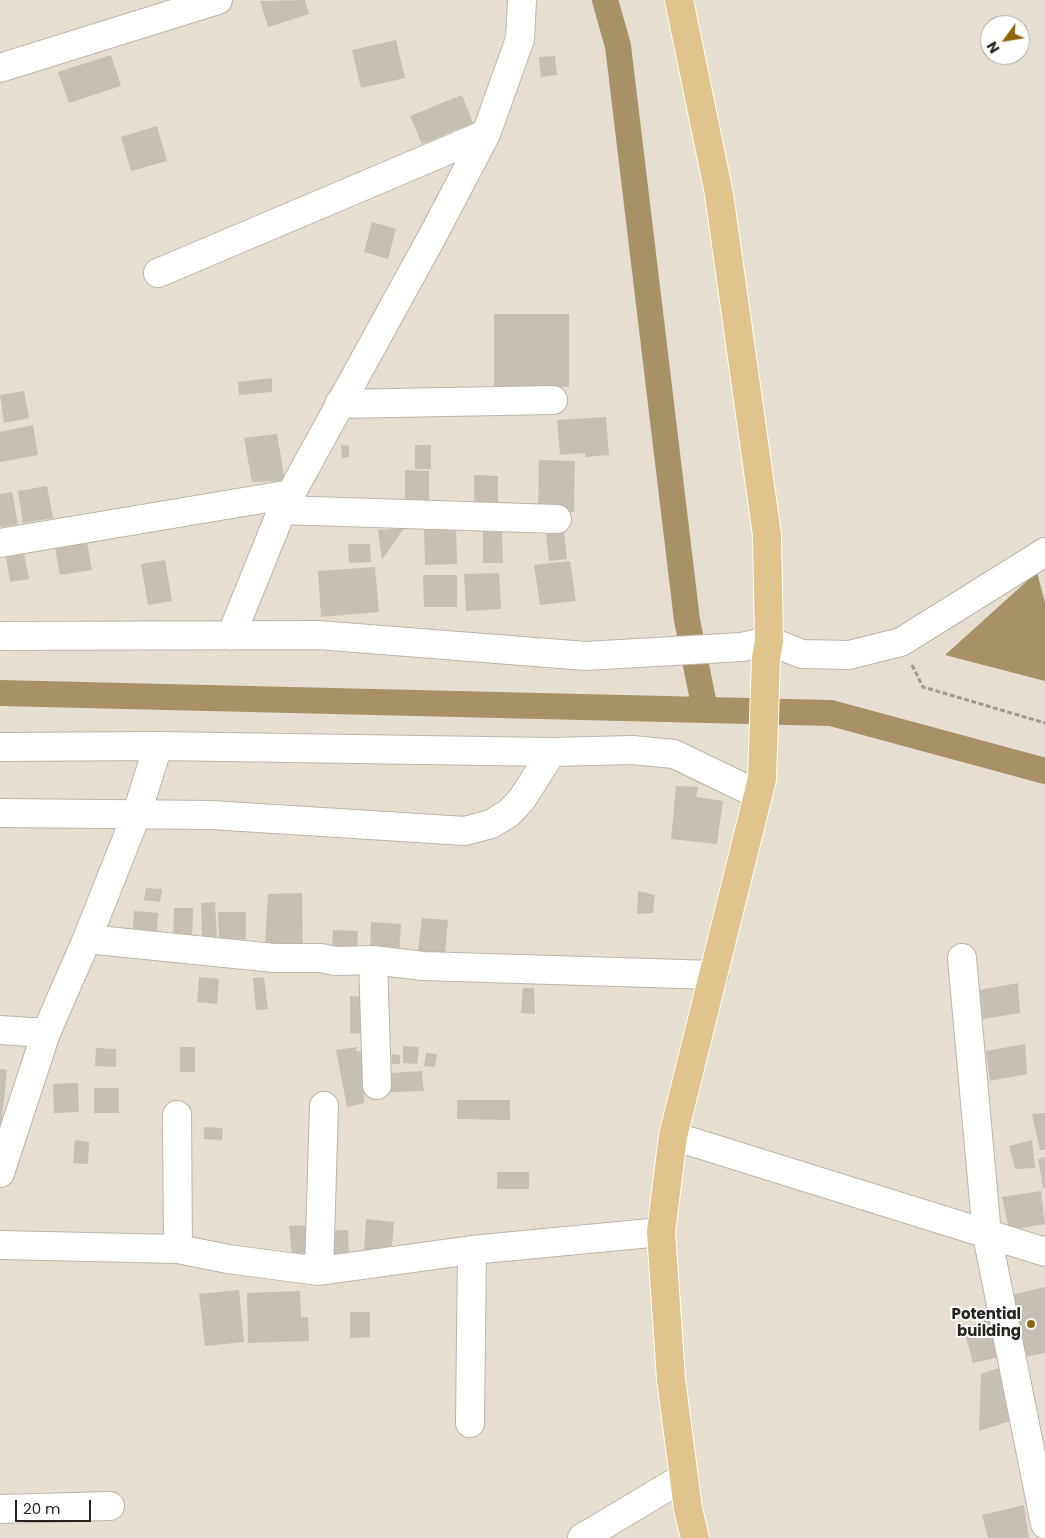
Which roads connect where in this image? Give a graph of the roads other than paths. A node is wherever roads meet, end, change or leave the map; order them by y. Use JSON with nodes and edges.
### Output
{"nodes":[{"id":1,"x":218,"y":0,"type":"edge"},
{"id":2,"x":522,"y":0,"type":"edge"},
{"id":3,"x":679,"y":0,"type":"edge"},
{"id":4,"x":0,"y":68,"type":"edge"},
{"id":5,"x":486,"y":134,"type":"junction"},
{"id":6,"x":158,"y":273,"type":"dead end"},
{"id":7,"x":553,"y":400,"type":"dead end"},
{"id":8,"x":339,"y":404,"type":"junction"},
{"id":9,"x":287,"y":502,"type":"junction"},
{"id":10,"x":557,"y":519,"type":"dead end"},
{"id":11,"x":0,"y":543,"type":"edge"},
{"id":12,"x":1045,"y":552,"type":"edge"},
{"id":13,"x":0,"y":636,"type":"edge"},
{"id":14,"x":231,"y":636,"type":"junction"},
{"id":15,"x":759,"y":649,"type":"junction"},
{"id":16,"x":158,"y":746,"type":"junction"},
{"id":17,"x":0,"y":747,"type":"edge"},
{"id":18,"x":552,"y":752,"type":"junction"},
{"id":19,"x":759,"y":787,"type":"junction"},
{"id":20,"x":0,"y":812,"type":"edge"},
{"id":21,"x":137,"y":813,"type":"junction"},
{"id":22,"x":87,"y":939,"type":"junction"},
{"id":23,"x":962,"y":958,"type":"dead end"},
{"id":24,"x":373,"y":960,"type":"junction"},
{"id":25,"x":714,"y":975,"type":"junction"},
{"id":26,"x":0,"y":1030,"type":"edge"},
{"id":27,"x":46,"y":1033,"type":"junction"},
{"id":28,"x":376,"y":1085,"type":"dead end"},
{"id":29,"x":324,"y":1106,"type":"dead end"},
{"id":30,"x":177,"y":1115,"type":"dead end"},
{"id":31,"x":673,"y":1136,"type":"junction"},
{"id":32,"x":0,"y":1173,"type":"edge"},
{"id":33,"x":661,"y":1232,"type":"junction"},
{"id":34,"x":987,"y":1235,"type":"junction"},
{"id":35,"x":0,"y":1245,"type":"edge"},
{"id":36,"x":178,"y":1249,"type":"junction"},
{"id":37,"x":472,"y":1250,"type":"junction"},
{"id":38,"x":1045,"y":1252,"type":"edge"},
{"id":39,"x":319,"y":1270,"type":"junction"},
{"id":40,"x":470,"y":1423,"type":"dead end"},
{"id":41,"x":684,"y":1477,"type":"junction"},
{"id":42,"x":110,"y":1506,"type":"dead end"},
{"id":43,"x":0,"y":1509,"type":"edge"},
{"id":44,"x":1045,"y":1524,"type":"edge"},
{"id":45,"x":582,"y":1538,"type":"edge"},
{"id":46,"x":694,"y":1538,"type":"edge"}],
"edges":[{"from":1,"to":4,"type":"street"},
{"from":2,"to":5,"type":"street"},
{"from":3,"to":15,"type":"main road"},
{"from":5,"to":6,"type":"street"},
{"from":5,"to":8,"type":"street"},
{"from":7,"to":8,"type":"street"},
{"from":8,"to":9,"type":"street"},
{"from":9,"to":10,"type":"street"},
{"from":9,"to":11,"type":"street"},
{"from":9,"to":14,"type":"street"},
{"from":12,"to":15,"type":"street"},
{"from":13,"to":14,"type":"street"},
{"from":14,"to":15,"type":"street"},
{"from":15,"to":19,"type":"main road"},
{"from":16,"to":17,"type":"street"},
{"from":16,"to":18,"type":"street"},
{"from":16,"to":21,"type":"street"},
{"from":18,"to":19,"type":"street"},
{"from":18,"to":21,"type":"street"},
{"from":19,"to":25,"type":"main road"},
{"from":20,"to":21,"type":"street"},
{"from":21,"to":22,"type":"street"},
{"from":22,"to":24,"type":"street"},
{"from":22,"to":27,"type":"street"},
{"from":23,"to":34,"type":"street"},
{"from":24,"to":25,"type":"street"},
{"from":24,"to":28,"type":"street"},
{"from":25,"to":31,"type":"main road"},
{"from":26,"to":27,"type":"street"},
{"from":27,"to":32,"type":"street"},
{"from":29,"to":39,"type":"street"},
{"from":30,"to":36,"type":"street"},
{"from":31,"to":33,"type":"main road"},
{"from":31,"to":34,"type":"street"},
{"from":33,"to":37,"type":"street"},
{"from":33,"to":41,"type":"main road"},
{"from":34,"to":38,"type":"street"},
{"from":34,"to":44,"type":"street"},
{"from":35,"to":36,"type":"street"},
{"from":36,"to":39,"type":"street"},
{"from":37,"to":39,"type":"street"},
{"from":37,"to":40,"type":"street"},
{"from":41,"to":45,"type":"street"},
{"from":41,"to":46,"type":"main road"},
{"from":42,"to":43,"type":"street"}]}
